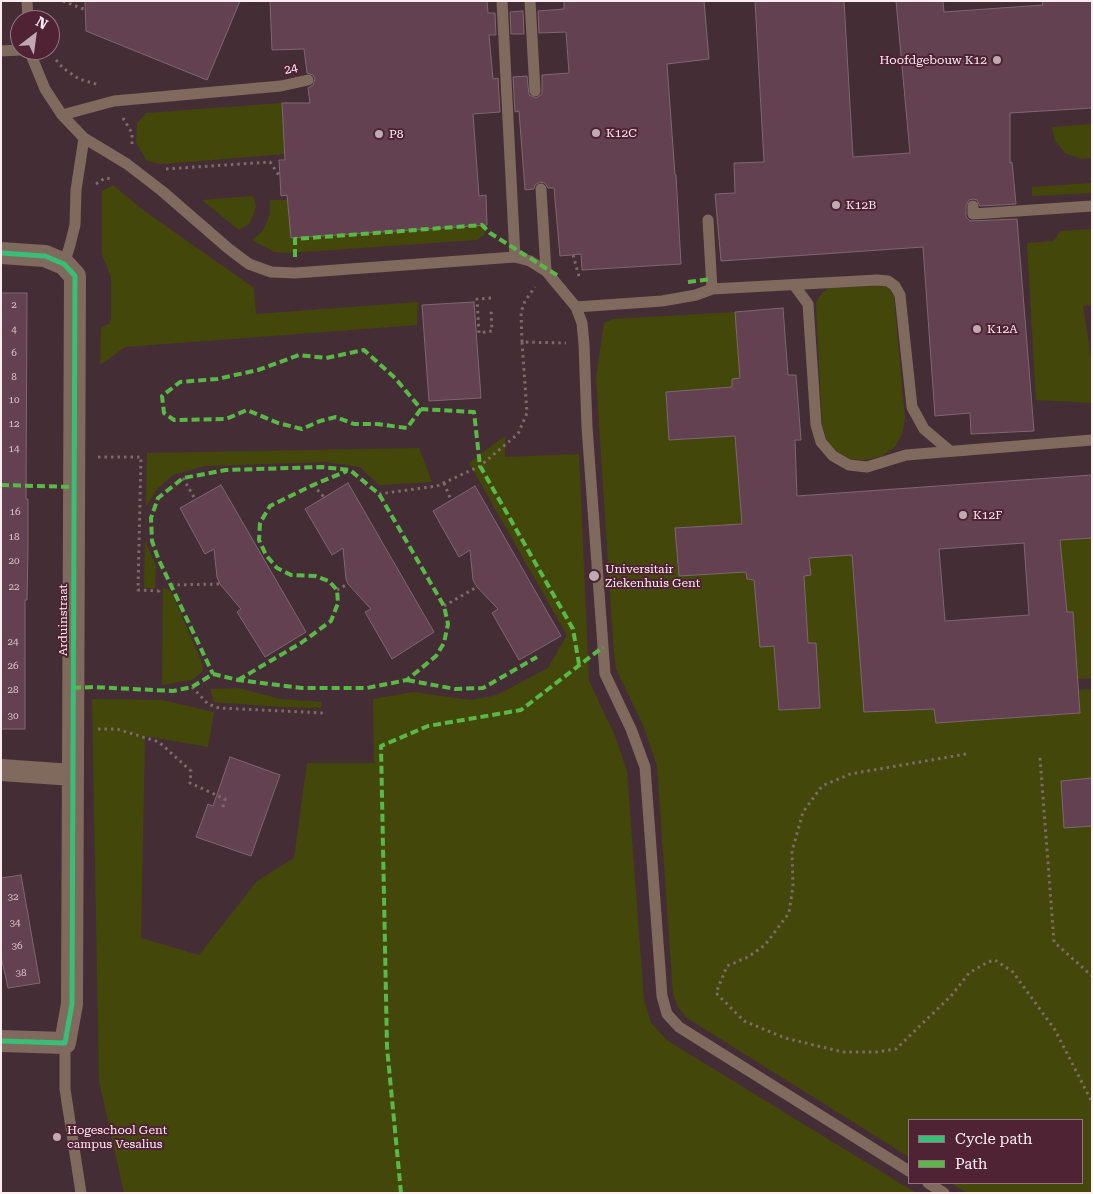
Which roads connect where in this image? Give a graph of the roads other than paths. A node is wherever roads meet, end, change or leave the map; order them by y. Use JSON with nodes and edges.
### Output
{"nodes":[{"id":1,"x":502,"y":1,"type":"edge"},
{"id":2,"x":530,"y":1,"type":"edge"},
{"id":3,"x":33,"y":60,"type":"edge"},
{"id":4,"x":308,"y":80,"type":"dead end"},
{"id":5,"x":535,"y":91,"type":"dead end"},
{"id":6,"x":62,"y":115,"type":"junction"},
{"id":7,"x":84,"y":138,"type":"junction"},
{"id":8,"x":541,"y":189,"type":"dead end"},
{"id":9,"x":972,"y":206,"type":"dead end"},
{"id":10,"x":1092,"y":206,"type":"edge"},
{"id":11,"x":708,"y":220,"type":"dead end"},
{"id":12,"x":1,"y":253,"type":"edge"},
{"id":13,"x":514,"y":257,"type":"junction"},
{"id":14,"x":64,"y":264,"type":"junction"},
{"id":15,"x":546,"y":271,"type":"junction"},
{"id":16,"x":794,"y":285,"type":"junction"},
{"id":17,"x":712,"y":288,"type":"junction"},
{"id":18,"x":576,"y":307,"type":"junction"},
{"id":19,"x":1092,"y":440,"type":"edge"},
{"id":20,"x":950,"y":451,"type":"junction"},
{"id":21,"x":1,"y":770,"type":"edge"},
{"id":22,"x":73,"y":775,"type":"junction"},
{"id":23,"x":1,"y":1041,"type":"edge"},
{"id":24,"x":65,"y":1044,"type":"junction"},
{"id":25,"x":908,"y":1170,"type":"edge"},
{"id":26,"x":930,"y":1184,"type":"edge"},
{"id":27,"x":80,"y":1193,"type":"edge"},
{"id":28,"x":944,"y":1193,"type":"edge"}],
"edges":[{"from":1,"to":13,"type":"lane"},
{"from":2,"to":5,"type":"lane"},
{"from":3,"to":6,"type":"lane"},
{"from":4,"to":6,"type":"lane","name":"24"},
{"from":6,"to":7,"type":"lane"},
{"from":7,"to":13,"type":"lane"},
{"from":7,"to":14,"type":"lane"},
{"from":8,"to":15,"type":"lane"},
{"from":9,"to":10,"type":"lane"},
{"from":11,"to":17,"type":"lane"},
{"from":12,"to":14,"type":"street"},
{"from":13,"to":15,"type":"lane"},
{"from":14,"to":22,"type":"street","name":"Arduinstraat"},
{"from":15,"to":18,"type":"lane"},
{"from":16,"to":17,"type":"lane"},
{"from":16,"to":20,"type":"lane"},
{"from":16,"to":20,"type":"lane"},
{"from":17,"to":18,"type":"lane"},
{"from":18,"to":25,"type":"lane"},
{"from":19,"to":20,"type":"lane"},
{"from":21,"to":22,"type":"street"},
{"from":22,"to":24,"type":"street","name":"Arduinstraat"},
{"from":23,"to":24,"type":"street"},
{"from":24,"to":27,"type":"lane"},
{"from":26,"to":28,"type":"lane"}]}
